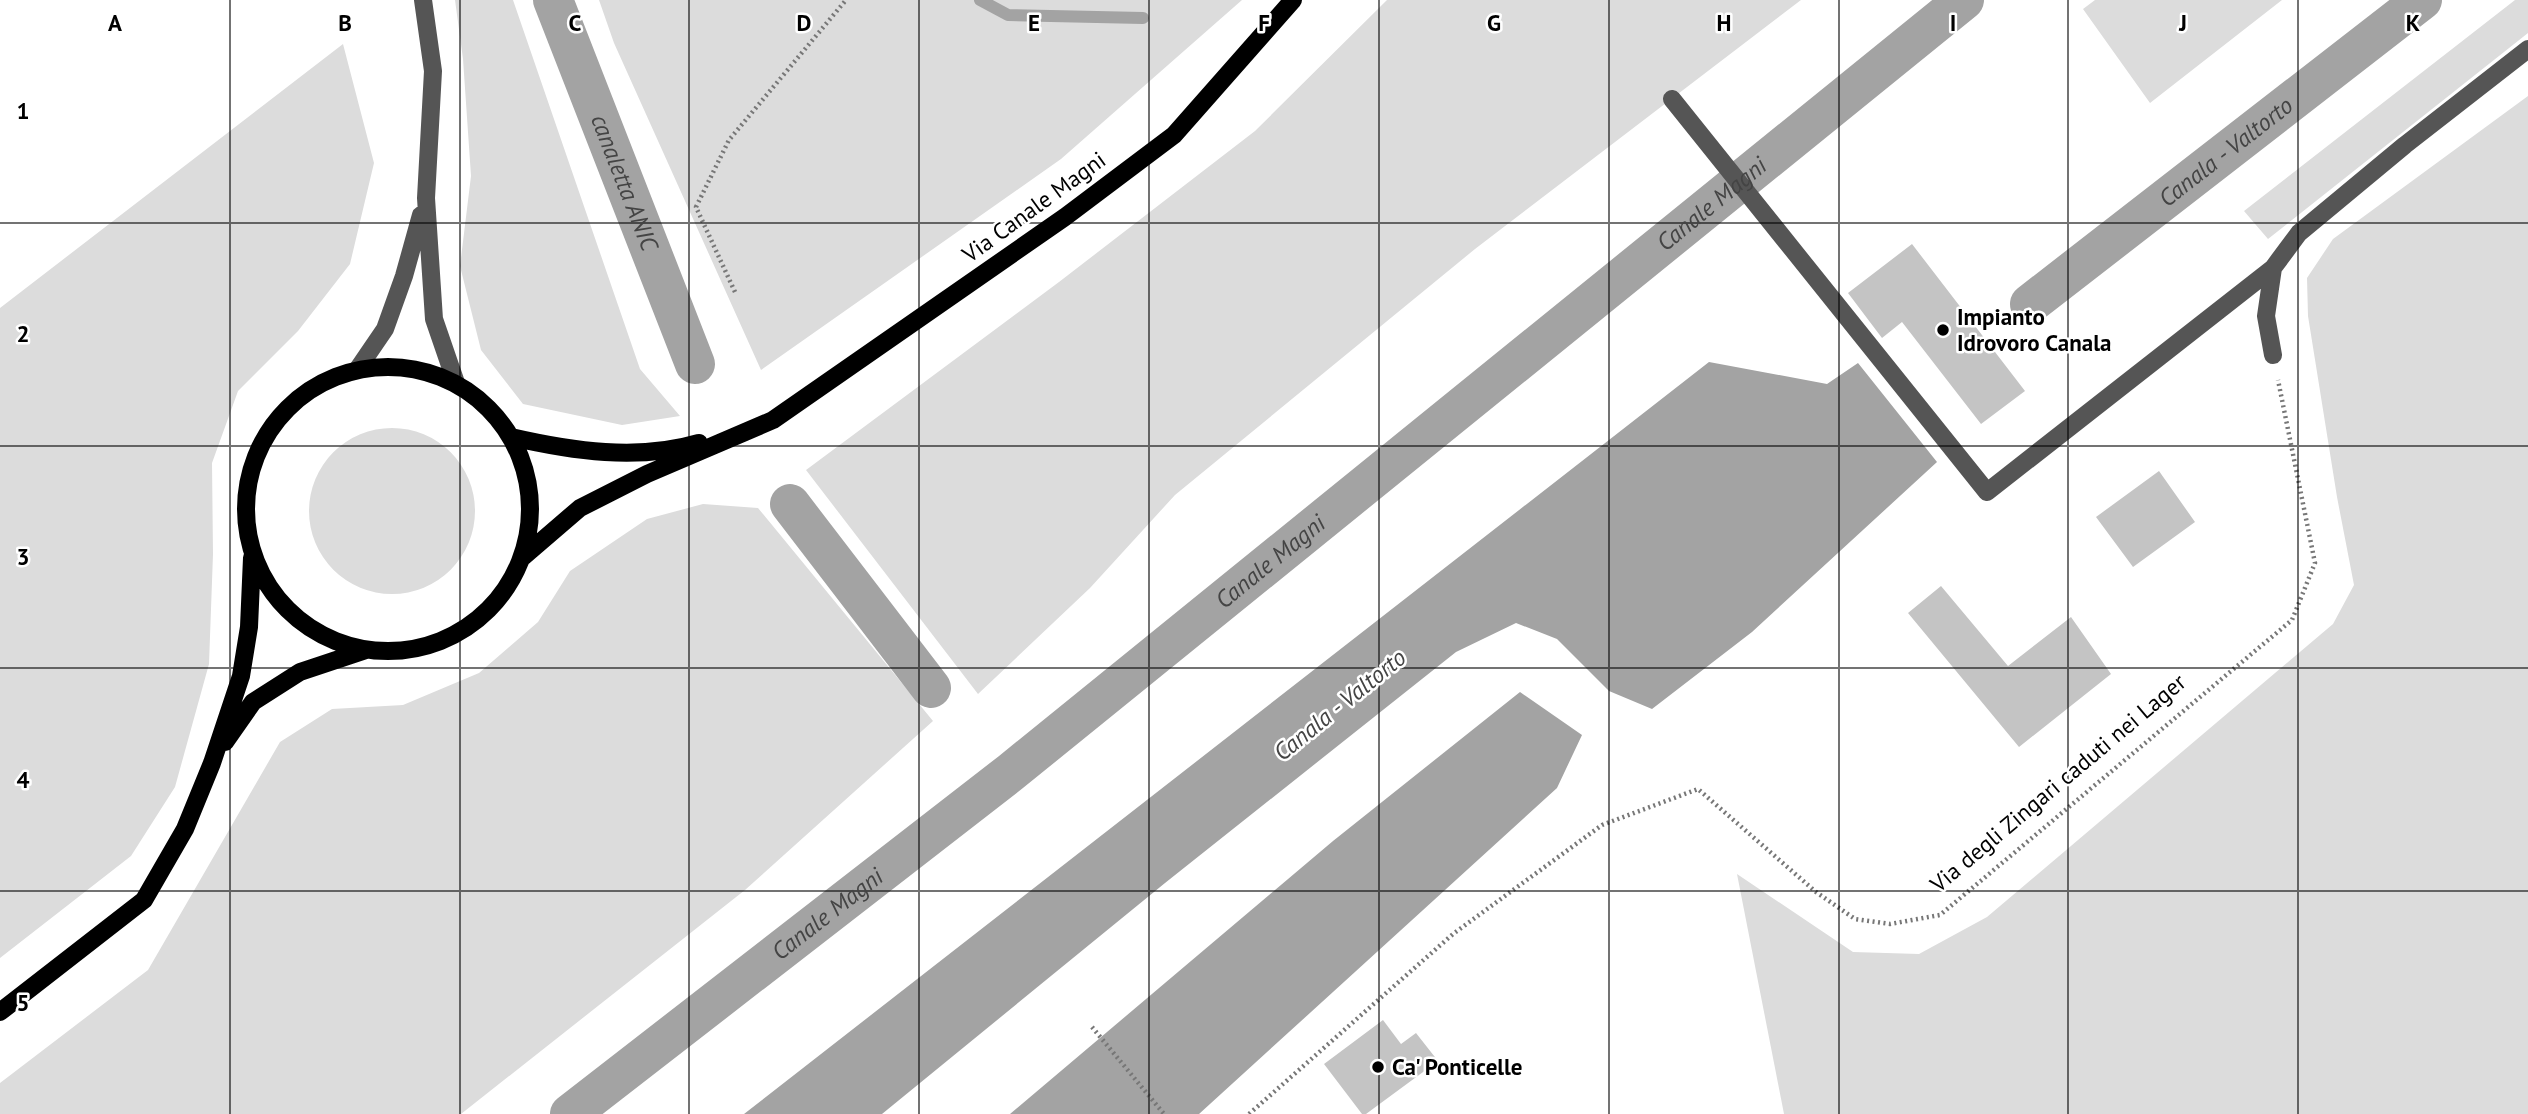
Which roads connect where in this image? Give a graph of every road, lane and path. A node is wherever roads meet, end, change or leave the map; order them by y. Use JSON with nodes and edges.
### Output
{"nodes":[{"id":1,"x":423,"y":0,"type":"edge"},
{"id":2,"x":846,"y":0,"type":"edge"},
{"id":3,"x":1293,"y":0,"type":"edge"},
{"id":4,"x":2528,"y":49,"type":"edge"},
{"id":5,"x":1672,"y":99,"type":"dead end"},
{"id":6,"x":426,"y":198,"type":"junction"},
{"id":7,"x":2273,"y":268,"type":"junction"},
{"id":8,"x":735,"y":292,"type":"dead end"},
{"id":9,"x":2273,"y":355,"type":"joint"},
{"id":10,"x":357,"y":370,"type":"junction"},
{"id":11,"x":456,"y":383,"type":"junction"},
{"id":12,"x":773,"y":420,"type":"junction"},
{"id":13,"x":511,"y":437,"type":"junction"},
{"id":14,"x":252,"y":553,"type":"junction"},
{"id":15,"x":523,"y":557,"type":"junction"},
{"id":16,"x":366,"y":650,"type":"junction"},
{"id":17,"x":212,"y":763,"type":"junction"},
{"id":18,"x":0,"y":1012,"type":"edge"},
{"id":19,"x":1092,"y":1027,"type":"dead end"},
{"id":20,"x":1164,"y":1114,"type":"edge"},
{"id":21,"x":1249,"y":1114,"type":"edge"}],
"edges":[{"from":1,"to":6,"type":"street"},
{"from":2,"to":8,"type":"path"},
{"from":3,"to":12,"type":"main road","name":"Via Canale Magni"},
{"from":4,"to":7,"type":"street"},
{"from":5,"to":7,"type":"street"},
{"from":6,"to":10,"type":"street"},
{"from":6,"to":11,"type":"street"},
{"from":7,"to":9,"type":"street"},
{"from":9,"to":21,"type":"path","name":"Via degli Zingari caduti nei Lager"},
{"from":10,"to":11,"type":"main road"},
{"from":10,"to":14,"type":"main road"},
{"from":11,"to":13,"type":"main road"},
{"from":12,"to":13,"type":"main road","name":"Via Canale Magni"},
{"from":12,"to":15,"type":"main road","name":"Via Canale Magni"},
{"from":13,"to":15,"type":"main road"},
{"from":14,"to":16,"type":"main road"},
{"from":14,"to":17,"type":"main road"},
{"from":15,"to":16,"type":"main road"},
{"from":16,"to":17,"type":"main road"},
{"from":17,"to":18,"type":"main road"},
{"from":19,"to":20,"type":"path"}]}
